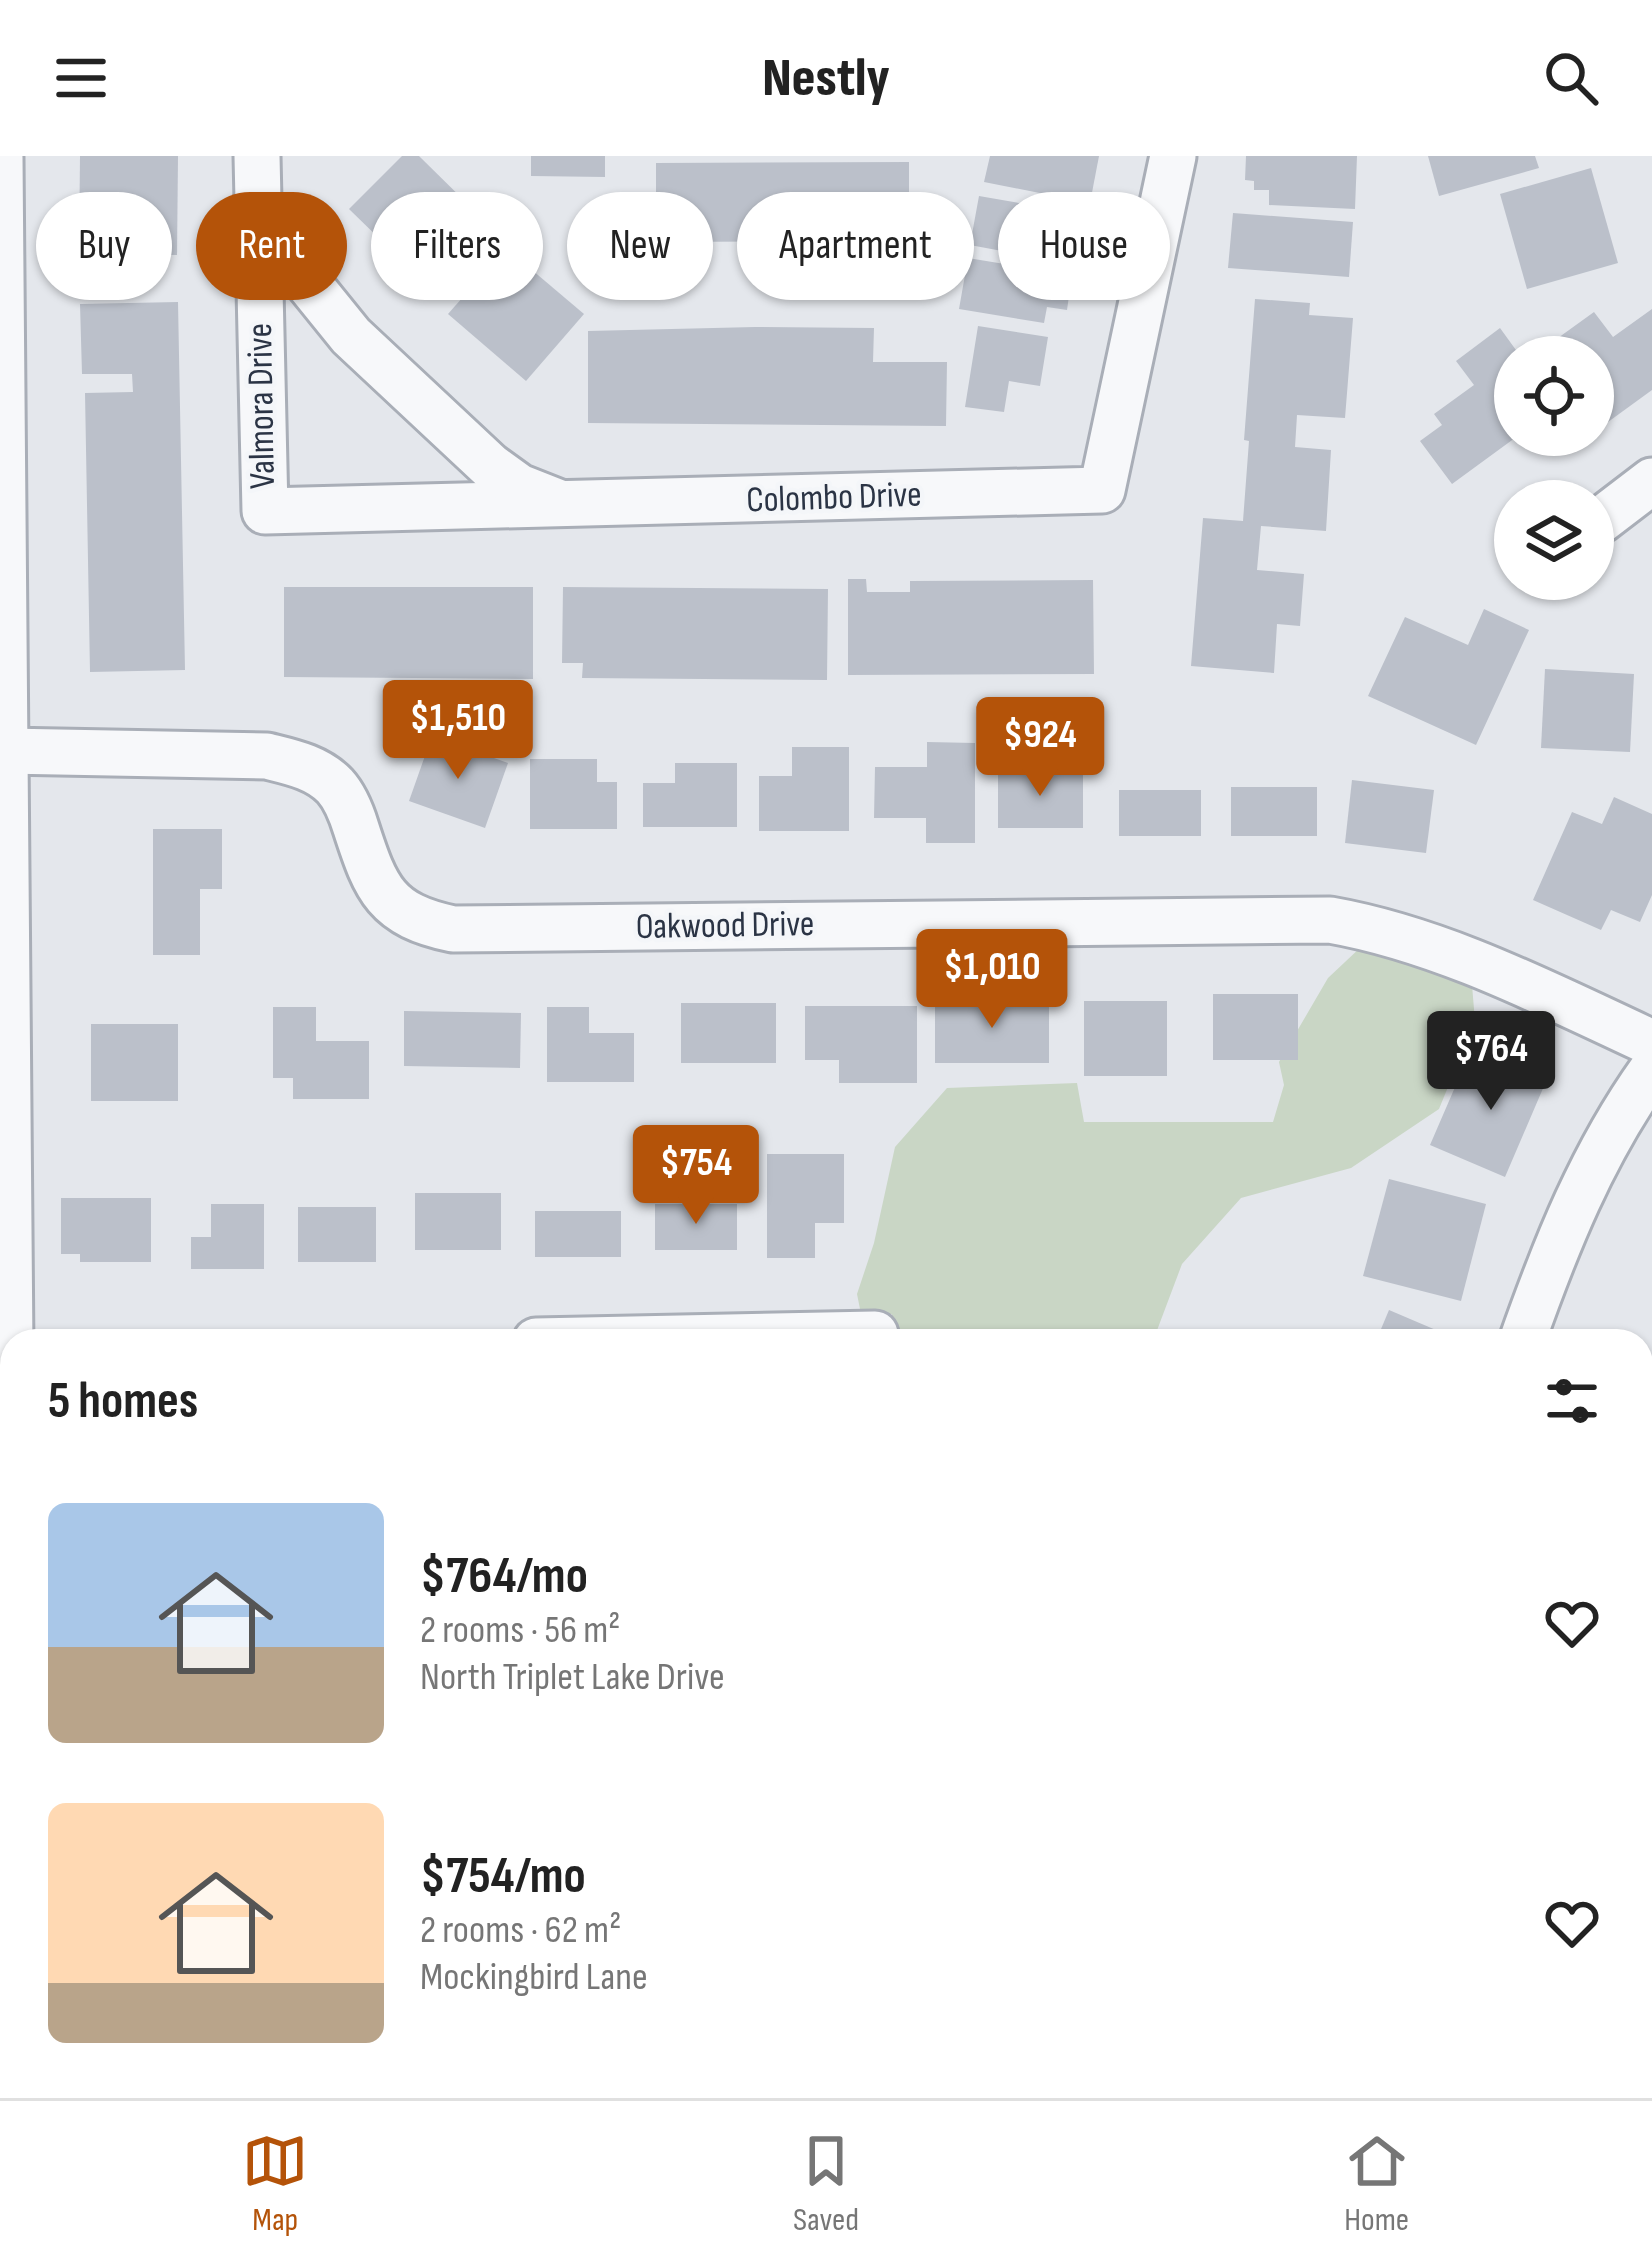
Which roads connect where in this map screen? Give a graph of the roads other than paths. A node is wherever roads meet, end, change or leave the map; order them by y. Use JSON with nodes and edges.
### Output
{"nodes":[{"id":1,"x":1173,"y":156,"type":"edge"},
{"id":2,"x":0,"y":158,"type":"edge"},
{"id":3,"x":257,"y":178,"type":"edge"},
{"id":4,"x":1652,"y":482,"type":"edge"},
{"id":5,"x":565,"y":506,"type":"junction"},
{"id":6,"x":1614,"y":510,"type":"edge"},
{"id":7,"x":265,"y":511,"type":"joint"},
{"id":8,"x":7,"y":751,"type":"junction"},
{"id":9,"x":1652,"y":1043,"type":"edge"},
{"id":10,"x":1652,"y":1070,"type":"edge"},
{"id":11,"x":10,"y":1329,"type":"edge"},
{"id":12,"x":1526,"y":1329,"type":"edge"}],
"edges":[{"from":1,"to":5,"type":"street","name":"Colombo Drive"},
{"from":2,"to":8,"type":"street"},
{"from":3,"to":5,"type":"street","name":"Colombo Drive"},
{"from":3,"to":7,"type":"street","name":"Valmora Drive"},
{"from":4,"to":6,"type":"street"},
{"from":5,"to":7,"type":"street","name":"Colombo Drive"},
{"from":8,"to":9,"type":"street","name":"Oakwood Drive"},
{"from":8,"to":11,"type":"street"},
{"from":10,"to":12,"type":"street"}]}
